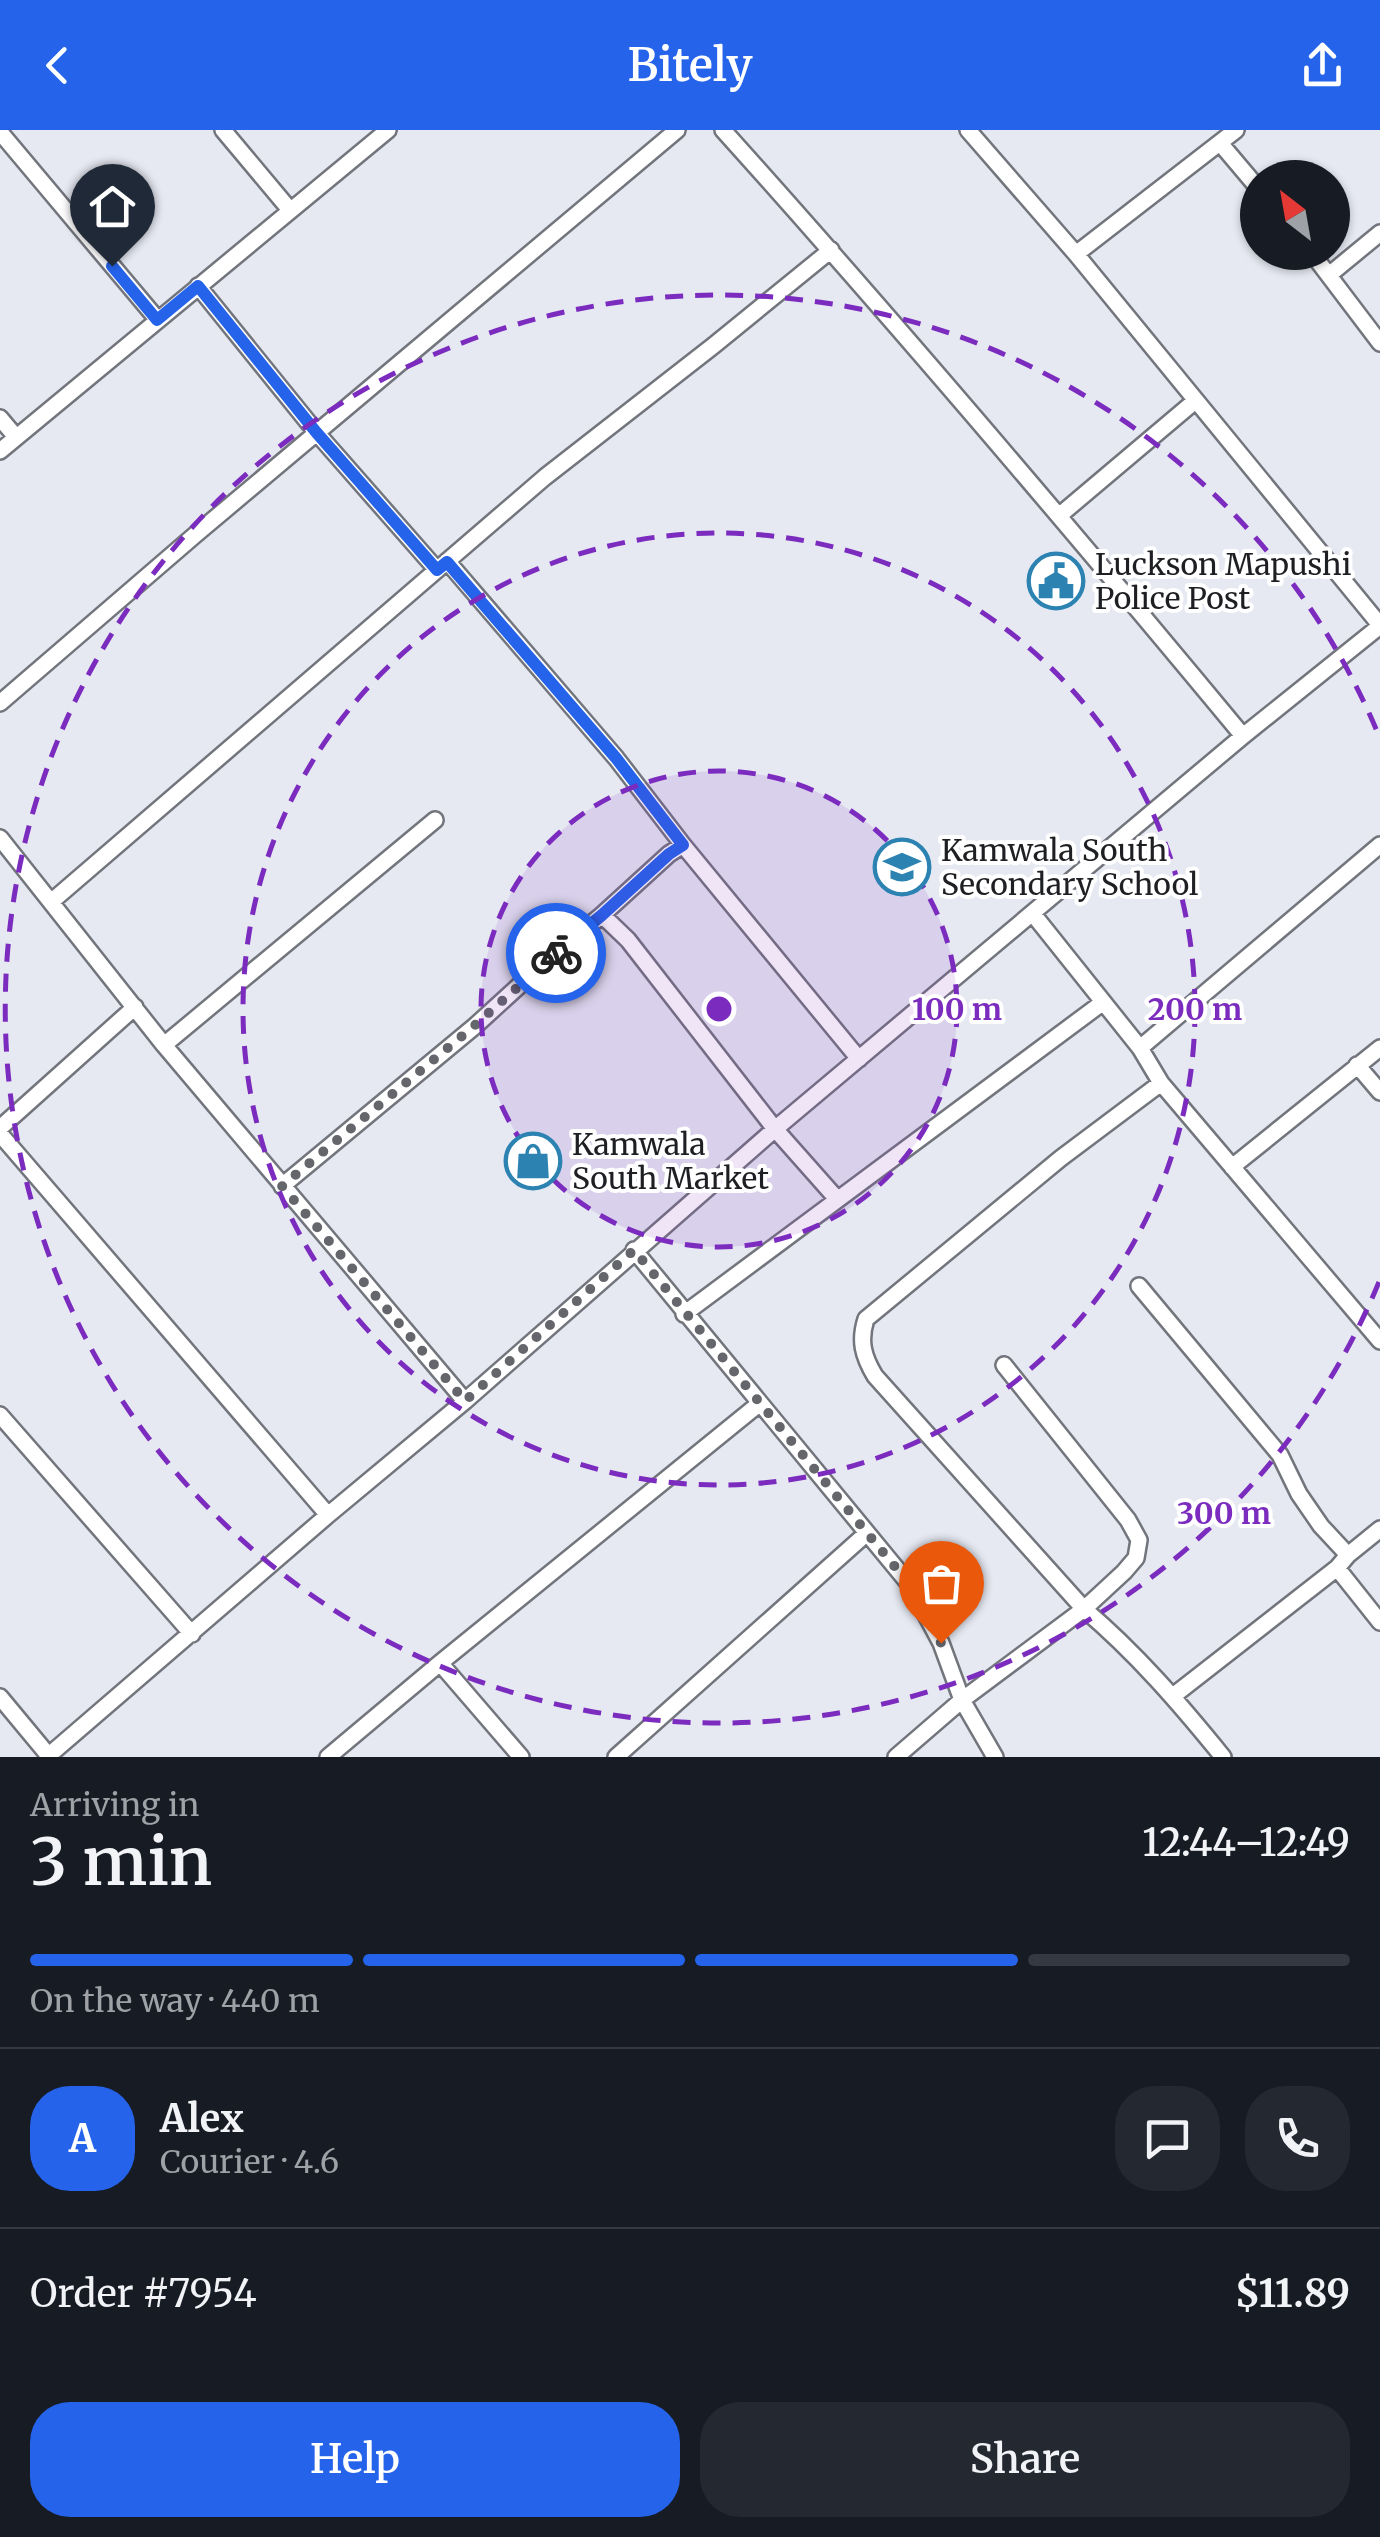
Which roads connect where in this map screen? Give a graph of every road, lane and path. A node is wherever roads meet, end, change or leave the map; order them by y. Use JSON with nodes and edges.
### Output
{"nodes":[{"id":1,"x":223,"y":130,"type":"edge"},
{"id":2,"x":388,"y":130,"type":"edge"},
{"id":3,"x":677,"y":130,"type":"edge"},
{"id":4,"x":723,"y":130,"type":"edge"},
{"id":5,"x":968,"y":130,"type":"edge"},
{"id":6,"x":1236,"y":130,"type":"edge"},
{"id":7,"x":0,"y":132,"type":"edge"},
{"id":8,"x":1220,"y":144,"type":"junction"},
{"id":9,"x":1240,"y":167,"type":"edge"},
{"id":10,"x":290,"y":210,"type":"junction"},
{"id":11,"x":1380,"y":233,"type":"edge"},
{"id":12,"x":831,"y":250,"type":"junction"},
{"id":13,"x":1076,"y":254,"type":"junction"},
{"id":14,"x":1325,"y":270,"type":"edge"},
{"id":15,"x":1329,"y":275,"type":"junction"},
{"id":16,"x":198,"y":286,"type":"junction"},
{"id":17,"x":157,"y":320,"type":"junction"},
{"id":18,"x":1380,"y":343,"type":"edge"},
{"id":19,"x":1195,"y":401,"type":"junction"},
{"id":20,"x":0,"y":418,"type":"edge"},
{"id":21,"x":316,"y":432,"type":"junction"},
{"id":22,"x":16,"y":438,"type":"junction"},
{"id":23,"x":0,"y":452,"type":"edge"},
{"id":24,"x":1060,"y":515,"type":"junction"},
{"id":25,"x":442,"y":566,"type":"junction"},
{"id":26,"x":1380,"y":626,"type":"edge"},
{"id":27,"x":0,"y":703,"type":"edge"},
{"id":28,"x":1243,"y":736,"type":"junction"},
{"id":29,"x":435,"y":820,"type":"dead end"},
{"id":30,"x":0,"y":838,"type":"edge"},
{"id":31,"x":683,"y":845,"type":"junction"},
{"id":32,"x":1380,"y":845,"type":"edge"},
{"id":33,"x":51,"y":902,"type":"junction"},
{"id":34,"x":1033,"y":914,"type":"junction"},
{"id":35,"x":602,"y":915,"type":"junction"},
{"id":36,"x":1102,"y":1003,"type":"junction"},
{"id":37,"x":135,"y":1008,"type":"junction"},
{"id":38,"x":164,"y":1045,"type":"junction"},
{"id":39,"x":1140,"y":1048,"type":"junction"},
{"id":40,"x":1380,"y":1048,"type":"edge"},
{"id":41,"x":859,"y":1059,"type":"junction"},
{"id":42,"x":1357,"y":1065,"type":"junction"},
{"id":43,"x":1161,"y":1083,"type":"junction"},
{"id":44,"x":1380,"y":1092,"type":"edge"},
{"id":45,"x":775,"y":1129,"type":"junction"},
{"id":46,"x":0,"y":1131,"type":"edge"},
{"id":47,"x":1232,"y":1167,"type":"junction"},
{"id":48,"x":282,"y":1186,"type":"junction"},
{"id":49,"x":838,"y":1199,"type":"junction"},
{"id":50,"x":634,"y":1250,"type":"junction"},
{"id":51,"x":1139,"y":1286,"type":"dead end"},
{"id":52,"x":684,"y":1314,"type":"junction"},
{"id":53,"x":1380,"y":1341,"type":"edge"},
{"id":54,"x":1004,"y":1364,"type":"dead end"},
{"id":55,"x":465,"y":1401,"type":"junction"},
{"id":56,"x":760,"y":1403,"type":"junction"},
{"id":57,"x":0,"y":1415,"type":"edge"},
{"id":58,"x":328,"y":1515,"type":"junction"},
{"id":59,"x":1380,"y":1528,"type":"edge"},
{"id":60,"x":867,"y":1533,"type":"junction"},
{"id":61,"x":1348,"y":1554,"type":"junction"},
{"id":62,"x":1337,"y":1568,"type":"junction"},
{"id":63,"x":1084,"y":1609,"type":"junction"},
{"id":64,"x":1380,"y":1622,"type":"edge"},
{"id":65,"x":192,"y":1634,"type":"junction"},
{"id":66,"x":440,"y":1663,"type":"junction"},
{"id":67,"x":1173,"y":1696,"type":"junction"},
{"id":68,"x":0,"y":1698,"type":"edge"},
{"id":69,"x":962,"y":1700,"type":"junction"},
{"id":70,"x":48,"y":1756,"type":"edge"},
{"id":71,"x":328,"y":1757,"type":"edge"},
{"id":72,"x":522,"y":1757,"type":"edge"},
{"id":73,"x":616,"y":1757,"type":"edge"},
{"id":74,"x":896,"y":1757,"type":"edge"},
{"id":75,"x":995,"y":1757,"type":"edge"},
{"id":76,"x":1223,"y":1757,"type":"edge"}],
"edges":[{"from":1,"to":10,"type":"street"},
{"from":2,"to":10,"type":"street"},
{"from":3,"to":21,"type":"street"},
{"from":4,"to":12,"type":"street"},
{"from":5,"to":13,"type":"street"},
{"from":6,"to":8,"type":"street"},
{"from":7,"to":17,"type":"street"},
{"from":8,"to":9,"type":"street"},
{"from":8,"to":13,"type":"street"},
{"from":10,"to":16,"type":"street"},
{"from":11,"to":15,"type":"street"},
{"from":12,"to":24,"type":"street"},
{"from":12,"to":25,"type":"street"},
{"from":13,"to":19,"type":"street"},
{"from":14,"to":15,"type":"street"},
{"from":15,"to":18,"type":"street"},
{"from":16,"to":17,"type":"street"},
{"from":16,"to":21,"type":"street"},
{"from":17,"to":22,"type":"street"},
{"from":19,"to":24,"type":"street"},
{"from":19,"to":26,"type":"street"},
{"from":20,"to":22,"type":"street"},
{"from":21,"to":25,"type":"street"},
{"from":21,"to":27,"type":"street"},
{"from":22,"to":23,"type":"street"},
{"from":24,"to":28,"type":"street"},
{"from":25,"to":31,"type":"street"},
{"from":25,"to":33,"type":"street"},
{"from":26,"to":28,"type":"street"},
{"from":28,"to":34,"type":"street"},
{"from":29,"to":38,"type":"street"},
{"from":30,"to":33,"type":"street"},
{"from":31,"to":35,"type":"street"},
{"from":31,"to":41,"type":"street"},
{"from":32,"to":39,"type":"street"},
{"from":33,"to":37,"type":"street"},
{"from":34,"to":36,"type":"street"},
{"from":34,"to":41,"type":"street"},
{"from":35,"to":45,"type":"street"},
{"from":35,"to":48,"type":"street"},
{"from":36,"to":39,"type":"street"},
{"from":36,"to":49,"type":"street"},
{"from":37,"to":38,"type":"street"},
{"from":37,"to":46,"type":"street"},
{"from":38,"to":48,"type":"street"},
{"from":39,"to":43,"type":"street"},
{"from":40,"to":42,"type":"street"},
{"from":41,"to":45,"type":"street"},
{"from":42,"to":44,"type":"street"},
{"from":42,"to":47,"type":"street"},
{"from":43,"to":47,"type":"street"},
{"from":43,"to":63,"type":"street"},
{"from":45,"to":49,"type":"street"},
{"from":45,"to":50,"type":"street"},
{"from":46,"to":58,"type":"street"},
{"from":47,"to":53,"type":"street"},
{"from":48,"to":55,"type":"street"},
{"from":49,"to":52,"type":"street"},
{"from":50,"to":52,"type":"street"},
{"from":50,"to":55,"type":"street"},
{"from":51,"to":61,"type":"street"},
{"from":52,"to":56,"type":"street"},
{"from":54,"to":63,"type":"street"},
{"from":55,"to":58,"type":"street"},
{"from":56,"to":60,"type":"street"},
{"from":56,"to":66,"type":"street"},
{"from":57,"to":65,"type":"street"},
{"from":58,"to":65,"type":"street"},
{"from":59,"to":61,"type":"street"},
{"from":60,"to":69,"type":"street"},
{"from":60,"to":73,"type":"street"},
{"from":61,"to":62,"type":"street"},
{"from":62,"to":64,"type":"street"},
{"from":62,"to":67,"type":"street"},
{"from":63,"to":67,"type":"street"},
{"from":63,"to":69,"type":"street"},
{"from":65,"to":70,"type":"street"},
{"from":66,"to":71,"type":"street"},
{"from":66,"to":72,"type":"street"},
{"from":67,"to":76,"type":"street"},
{"from":68,"to":70,"type":"street"},
{"from":69,"to":74,"type":"street"},
{"from":69,"to":75,"type":"street"}]}
